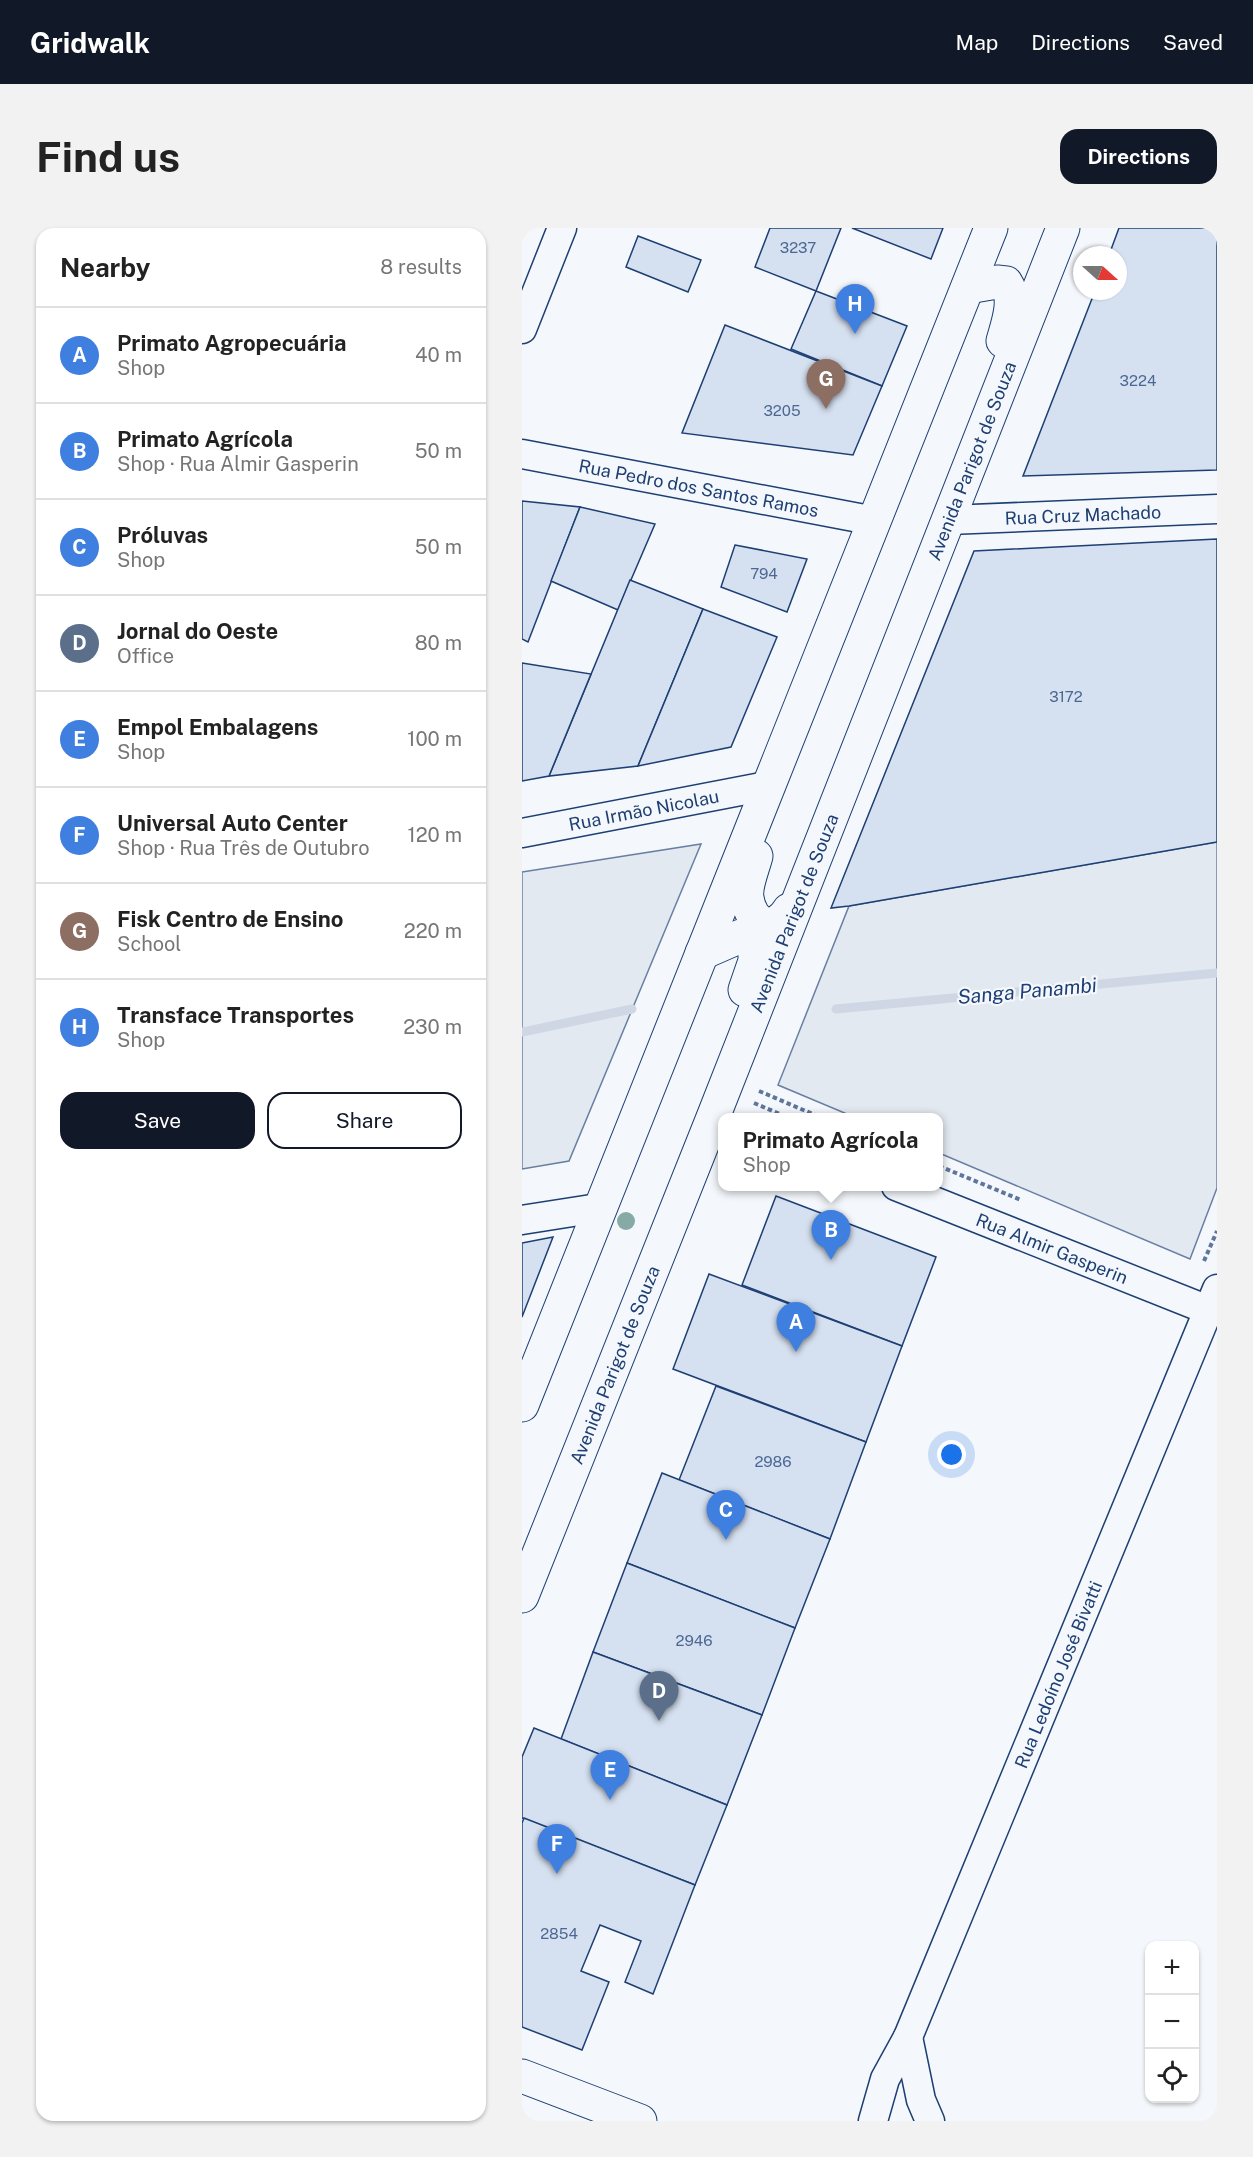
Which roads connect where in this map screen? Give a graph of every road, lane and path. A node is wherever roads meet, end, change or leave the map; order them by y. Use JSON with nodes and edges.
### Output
{"nodes":[{"id":1,"x":562,"y":228,"type":"edge"},
{"id":2,"x":991,"y":228,"type":"edge"},
{"id":3,"x":1063,"y":228,"type":"edge"},
{"id":4,"x":968,"y":287,"type":"junction"},
{"id":5,"x":522,"y":329,"type":"edge"},
{"id":6,"x":975,"y":450,"type":"junction"},
{"id":7,"x":522,"y":454,"type":"edge"},
{"id":8,"x":1217,"y":509,"type":"edge"},
{"id":9,"x":948,"y":520,"type":"junction"},
{"id":10,"x":874,"y":521,"type":"junction"},
{"id":11,"x":767,"y":786,"type":"junction"},
{"id":12,"x":522,"y":833,"type":"edge"},
{"id":13,"x":802,"y":891,"type":"junction"},
{"id":14,"x":702,"y":953,"type":"junction"},
{"id":15,"x":728,"y":1078,"type":"junction"},
{"id":16,"x":720,"y":1113,"type":"edge"},
{"id":17,"x":720,"y":1113,"type":"edge"},
{"id":18,"x":810,"y":1113,"type":"edge"},
{"id":19,"x":718,"y":1119,"type":"edge"},
{"id":20,"x":943,"y":1168,"type":"edge"},
{"id":21,"x":910,"y":1191,"type":"edge"},
{"id":22,"x":1026,"y":1202,"type":"dead end"},
{"id":23,"x":598,"y":1208,"type":"junction"},
{"id":24,"x":522,"y":1220,"type":"edge"},
{"id":25,"x":1217,"y":1231,"type":"edge"},
{"id":26,"x":1203,"y":1263,"type":"dead end"},
{"id":27,"x":1213,"y":1299,"type":"edge"},
{"id":28,"x":522,"y":1405,"type":"edge"},
{"id":29,"x":522,"y":1596,"type":"edge"},
{"id":30,"x":908,"y":2037,"type":"junction"},
{"id":31,"x":522,"y":2076,"type":"edge"},
{"id":32,"x":640,"y":2121,"type":"edge"},
{"id":33,"x":873,"y":2121,"type":"edge"},
{"id":34,"x":930,"y":2121,"type":"edge"}],
"edges":[{"from":1,"to":5,"type":"street"},
{"from":2,"to":4,"type":"main road"},
{"from":3,"to":6,"type":"main road","name":"Avenida Parigot de Souza"},
{"from":4,"to":6,"type":"main road"},
{"from":4,"to":10,"type":"main road"},
{"from":6,"to":9,"type":"main road","name":"Avenida Parigot de Souza"},
{"from":7,"to":10,"type":"street","name":"Rua Pedro dos Santos Ramos"},
{"from":8,"to":9,"type":"street","name":"Rua Cruz Machado"},
{"from":9,"to":13,"type":"main road","name":"Avenida Parigot de Souza"},
{"from":10,"to":11,"type":"main road"},
{"from":11,"to":12,"type":"street","name":"Rua Irmão Nicolau"},
{"from":11,"to":13,"type":"main road"},
{"from":11,"to":14,"type":"main road"},
{"from":13,"to":15,"type":"main road","name":"Avenida Parigot de Souza"},
{"from":14,"to":16,"type":"main road"},
{"from":14,"to":23,"type":"main road"},
{"from":15,"to":17,"type":"main road","name":"Avenida Parigot de Souza"},
{"from":15,"to":18,"type":"path"},
{"from":19,"to":29,"type":"main road","name":"Avenida Parigot de Souza"},
{"from":20,"to":22,"type":"path"},
{"from":21,"to":27,"type":"street","name":"Rua Almir Gasperin"},
{"from":23,"to":24,"type":"street"},
{"from":23,"to":28,"type":"main road"},
{"from":25,"to":26,"type":"path"},
{"from":27,"to":30,"type":"street","name":"Rua Ledoíno José Bivatti"},
{"from":30,"to":33,"type":"street","name":"Rua Ledoíno José Bivatti"},
{"from":30,"to":34,"type":"street"},
{"from":31,"to":32,"type":"main road"}]}
